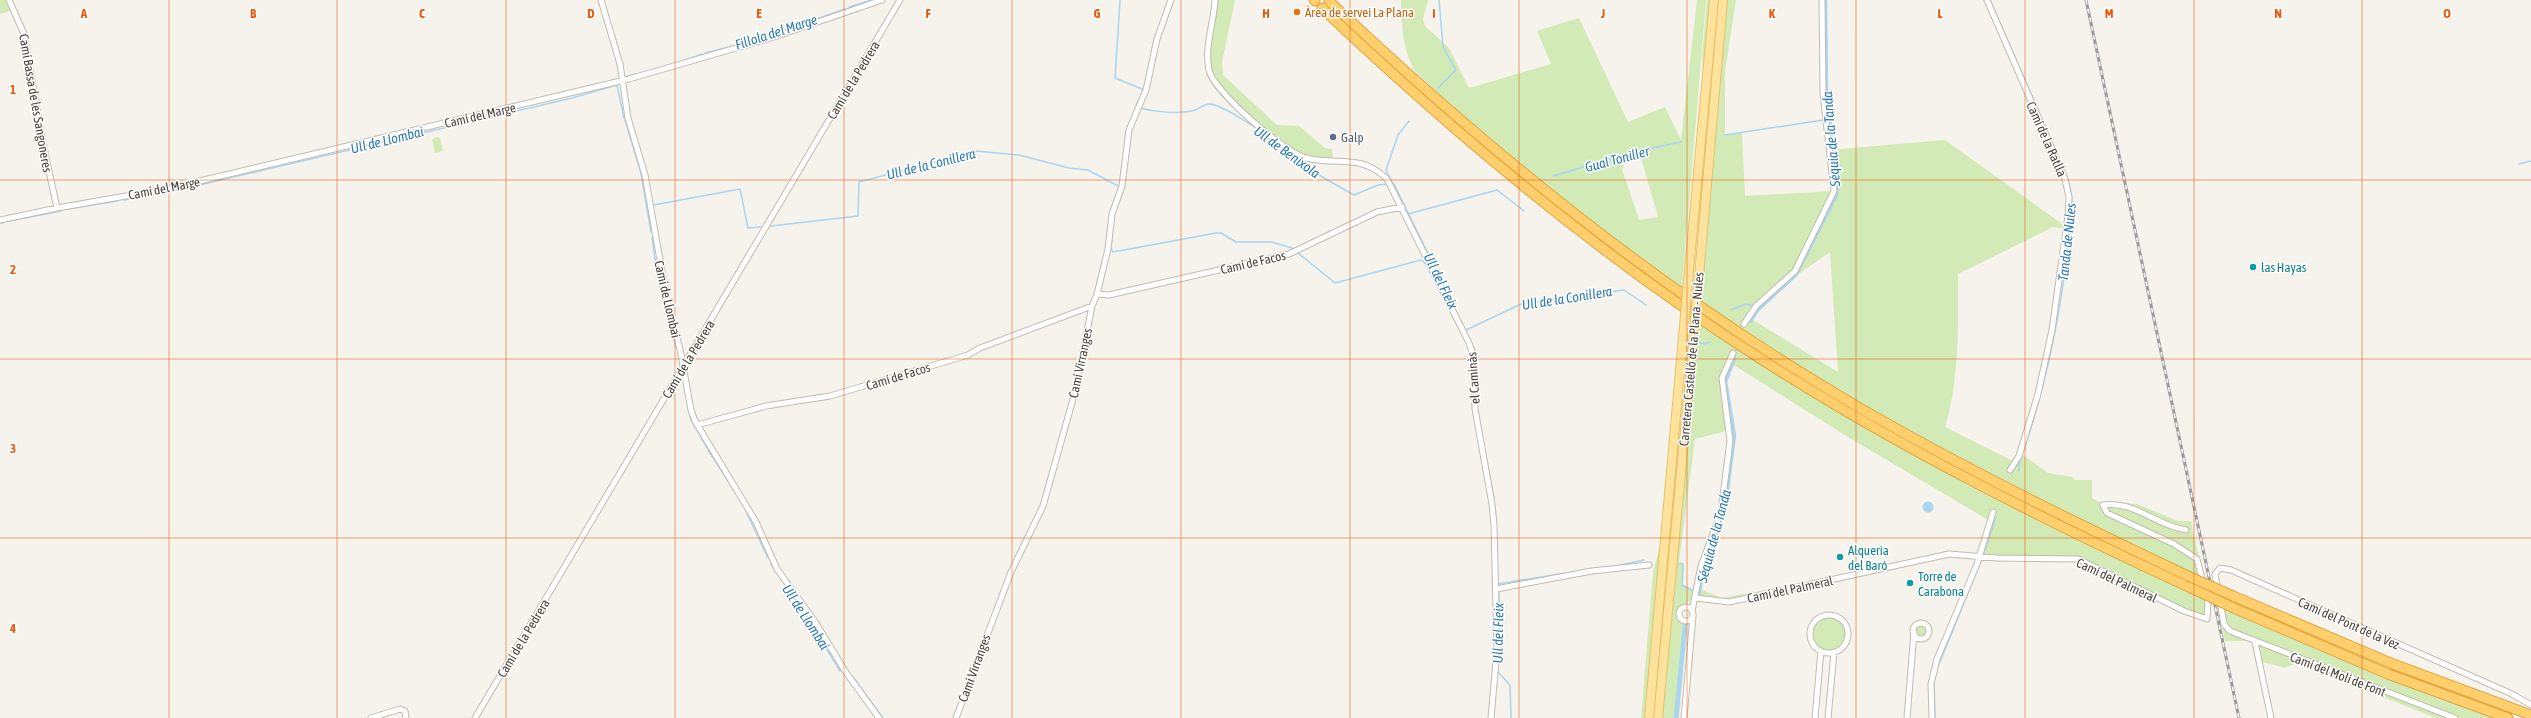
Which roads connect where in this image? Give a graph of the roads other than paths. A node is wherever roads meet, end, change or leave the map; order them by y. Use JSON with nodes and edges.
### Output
{"nodes":[{"id":1,"x":9,"y":0,"type":"edge"},
{"id":2,"x":601,"y":0,"type":"edge"},
{"id":3,"x":882,"y":0,"type":"edge"},
{"id":4,"x":900,"y":0,"type":"edge"},
{"id":5,"x":1171,"y":0,"type":"edge"},
{"id":6,"x":1215,"y":0,"type":"edge"},
{"id":7,"x":1329,"y":0,"type":"edge"},
{"id":8,"x":1714,"y":0,"type":"edge"},
{"id":9,"x":1723,"y":0,"type":"edge"},
{"id":10,"x":1822,"y":0,"type":"edge"},
{"id":11,"x":1986,"y":0,"type":"edge"},
{"id":12,"x":1322,"y":8,"type":"dead end"},
{"id":13,"x":621,"y":81,"type":"junction"},
{"id":14,"x":1402,"y":207,"type":"junction"},
{"id":15,"x":57,"y":208,"type":"junction"},
{"id":16,"x":0,"y":220,"type":"edge"},
{"id":17,"x":1097,"y":294,"type":"junction"},
{"id":18,"x":1092,"y":306,"type":"junction"},
{"id":19,"x":1744,"y":324,"type":"dead end"},
{"id":20,"x":1733,"y":353,"type":"dead end"},
{"id":21,"x":684,"y":365,"type":"junction"},
{"id":22,"x":697,"y":425,"type":"junction"},
{"id":23,"x":2010,"y":470,"type":"dead end"},
{"id":24,"x":1993,"y":512,"type":"dead end"},
{"id":25,"x":2186,"y":530,"type":"dead end"},
{"id":26,"x":1980,"y":555,"type":"junction"},
{"id":27,"x":1649,"y":565,"type":"dead end"},
{"id":28,"x":1496,"y":589,"type":"junction"},
{"id":29,"x":1696,"y":598,"type":"junction"},
{"id":30,"x":1685,"y":606,"type":"junction"},
{"id":31,"x":1692,"y":613,"type":"junction"},
{"id":32,"x":1687,"y":621,"type":"junction"},
{"id":33,"x":2224,"y":624,"type":"joint"},
{"id":34,"x":1914,"y":632,"type":"junction"},
{"id":35,"x":1692,"y":634,"type":"junction"},
{"id":36,"x":1921,"y":639,"type":"junction"},
{"id":37,"x":2255,"y":642,"type":"junction"},
{"id":38,"x":1821,"y":651,"type":"junction"},
{"id":39,"x":1913,"y":651,"type":"junction"},
{"id":40,"x":1834,"y":652,"type":"junction"},
{"id":41,"x":2531,"y":704,"type":"edge"},
{"id":42,"x":2531,"y":715,"type":"edge"},
{"id":43,"x":371,"y":718,"type":"edge"},
{"id":44,"x":406,"y":718,"type":"edge"},
{"id":45,"x":475,"y":718,"type":"edge"},
{"id":46,"x":879,"y":718,"type":"edge"},
{"id":47,"x":956,"y":718,"type":"edge"},
{"id":48,"x":1491,"y":718,"type":"edge"},
{"id":49,"x":1649,"y":718,"type":"edge"},
{"id":50,"x":1658,"y":718,"type":"edge"},
{"id":51,"x":1684,"y":718,"type":"edge"},
{"id":52,"x":1815,"y":718,"type":"edge"},
{"id":53,"x":1828,"y":718,"type":"edge"},
{"id":54,"x":1907,"y":718,"type":"edge"},
{"id":55,"x":1932,"y":718,"type":"edge"},
{"id":56,"x":2271,"y":718,"type":"edge"},
{"id":57,"x":2455,"y":718,"type":"edge"},
{"id":58,"x":2508,"y":718,"type":"edge"}],
"edges":[{"from":1,"to":15,"type":"street","name":"Camí Bassa de les Sangoneres"},
{"from":2,"to":13,"type":"street","name":"Camí de Llombai"},
{"from":3,"to":13,"type":"street","name":"Camí del Marge"},
{"from":4,"to":21,"type":"street","name":"Camí de la Pedrera"},
{"from":5,"to":17,"type":"street","name":"Camí Virranges"},
{"from":6,"to":14,"type":"street","name":"el Caminàs"},
{"from":7,"to":42,"type":"highway","bridge":true},
{"from":8,"to":49,"type":"main road","name":"Carretera Castelló de la Plana - Nules","bridge":true},
{"from":9,"to":50,"type":"main road","name":"Carretera Castelló de la Plana - Nules","bridge":true},
{"from":10,"to":19,"type":"street"},
{"from":11,"to":23,"type":"street","name":"Camí de la Ratlla"},
{"from":12,"to":58,"type":"highway","bridge":true},
{"from":13,"to":15,"type":"street","name":"Camí del Marge"},
{"from":13,"to":21,"type":"street","name":"Camí de Llombai"},
{"from":14,"to":17,"type":"street","name":"Camí de Facos"},
{"from":14,"to":28,"type":"street","name":"el Caminàs"},
{"from":15,"to":16,"type":"street","name":"Camí del Marge"},
{"from":17,"to":18,"type":"street","name":"Camí Virranges"},
{"from":18,"to":22,"type":"street","name":"Camí de Facos"},
{"from":18,"to":47,"type":"street","name":"Camí Virranges"},
{"from":20,"to":29,"type":"street"},
{"from":21,"to":22,"type":"street","name":"Camí de Llombai"},
{"from":21,"to":45,"type":"street","name":"Camí de la Pedrera"},
{"from":22,"to":46,"type":"street","name":"Camí de Llombai"},
{"from":24,"to":26,"type":"street"},
{"from":25,"to":26,"type":"street","name":"Camí del Palmeral"},
{"from":26,"to":29,"type":"street","name":"Camí del Palmeral"},
{"from":26,"to":55,"type":"street"},
{"from":27,"to":28,"type":"street"},
{"from":28,"to":48,"type":"street","name":"el Caminàs"},
{"from":29,"to":30,"type":"street"},
{"from":29,"to":31,"type":"street"},
{"from":30,"to":31,"type":"street"},
{"from":30,"to":32,"type":"street"},
{"from":31,"to":32,"type":"street"},
{"from":31,"to":35,"type":"street"},
{"from":32,"to":35,"type":"street"},
{"from":33,"to":37,"type":"street","name":"Camí del Molí de Font"},
{"from":33,"to":41,"type":"street","name":"Camí del Pont de la Vez"},
{"from":34,"to":36,"type":"street"},
{"from":34,"to":36,"type":"street"},
{"from":34,"to":39,"type":"street"},
{"from":35,"to":51,"type":"street"},
{"from":36,"to":39,"type":"street"},
{"from":37,"to":56,"type":"street"},
{"from":37,"to":57,"type":"street","name":"Camí del Molí de Font"},
{"from":38,"to":40,"type":"street"},
{"from":38,"to":40,"type":"street"},
{"from":38,"to":52,"type":"street"},
{"from":39,"to":54,"type":"street"},
{"from":40,"to":53,"type":"street"},
{"from":43,"to":44,"type":"street"}]}
